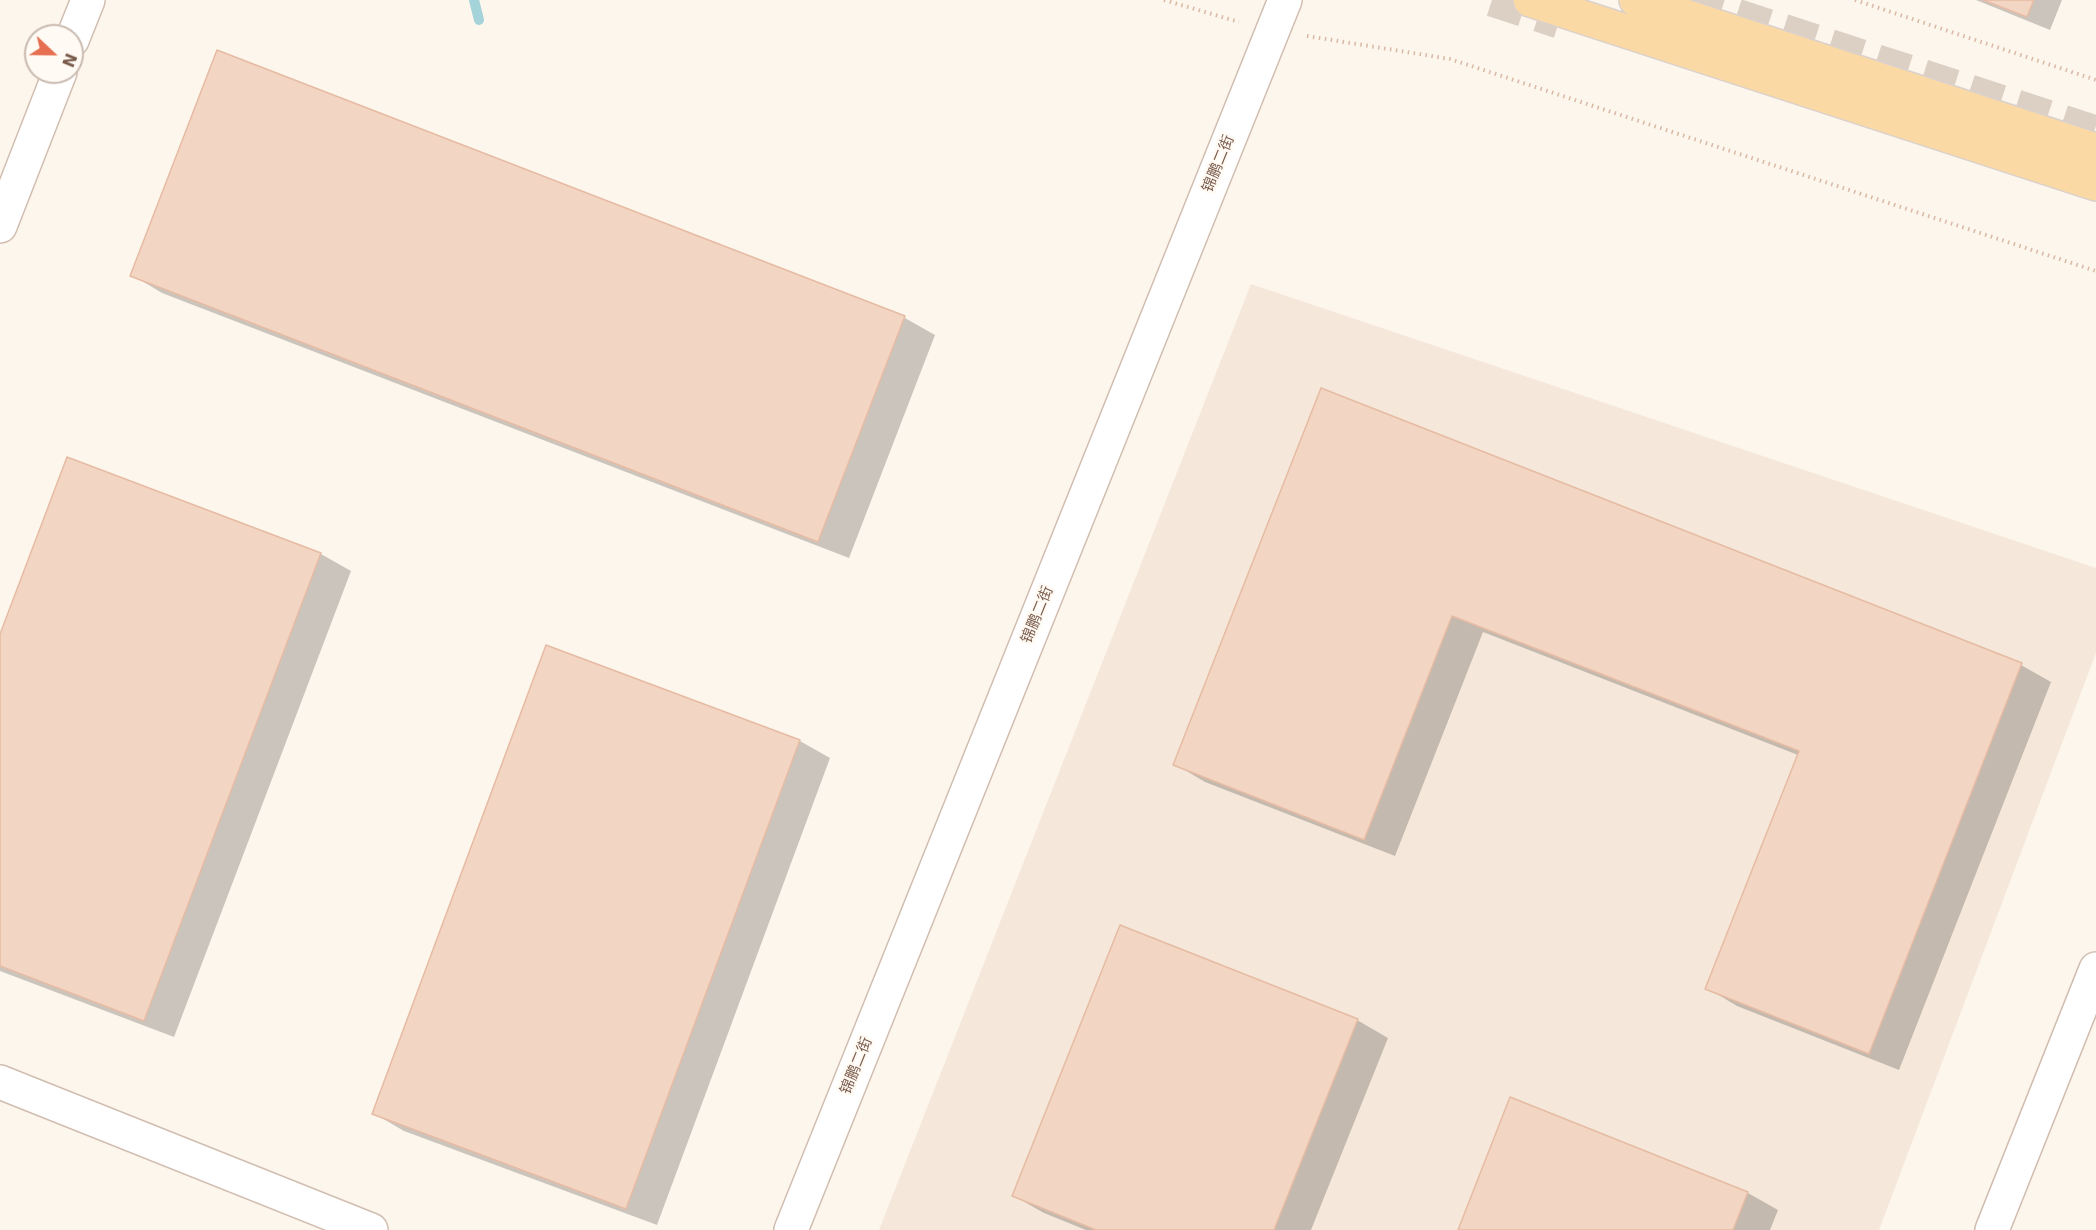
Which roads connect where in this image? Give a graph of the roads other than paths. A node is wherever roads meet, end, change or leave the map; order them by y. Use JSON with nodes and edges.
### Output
{"nodes":[{"id":1,"x":88,"y":0,"type":"edge"},
{"id":2,"x":1285,"y":0,"type":"edge"},
{"id":3,"x":1530,"y":0,"type":"tunnel mouth"},
{"id":4,"x":1636,"y":0,"type":"edge"},
{"id":5,"x":78,"y":24,"type":"edge"},
{"id":6,"x":55,"y":84,"type":"edge"},
{"id":7,"x":2096,"y":150,"type":"edge"},
{"id":8,"x":2096,"y":184,"type":"edge"},
{"id":9,"x":0,"y":226,"type":"edge"},
{"id":10,"x":2096,"y":969,"type":"edge"},
{"id":11,"x":0,"y":1082,"type":"edge"},
{"id":12,"x":371,"y":1230,"type":"edge"},
{"id":13,"x":791,"y":1230,"type":"edge"},
{"id":14,"x":1992,"y":1230,"type":"edge"}],
"edges":[{"from":1,"to":5,"type":"street"},
{"from":2,"to":13,"type":"street","name":"锦鹏二街"},
{"from":3,"to":8,"type":"main road"},
{"from":4,"to":7,"type":"main road"},
{"from":6,"to":9,"type":"street"},
{"from":10,"to":14,"type":"street"},
{"from":11,"to":12,"type":"street"}]}
